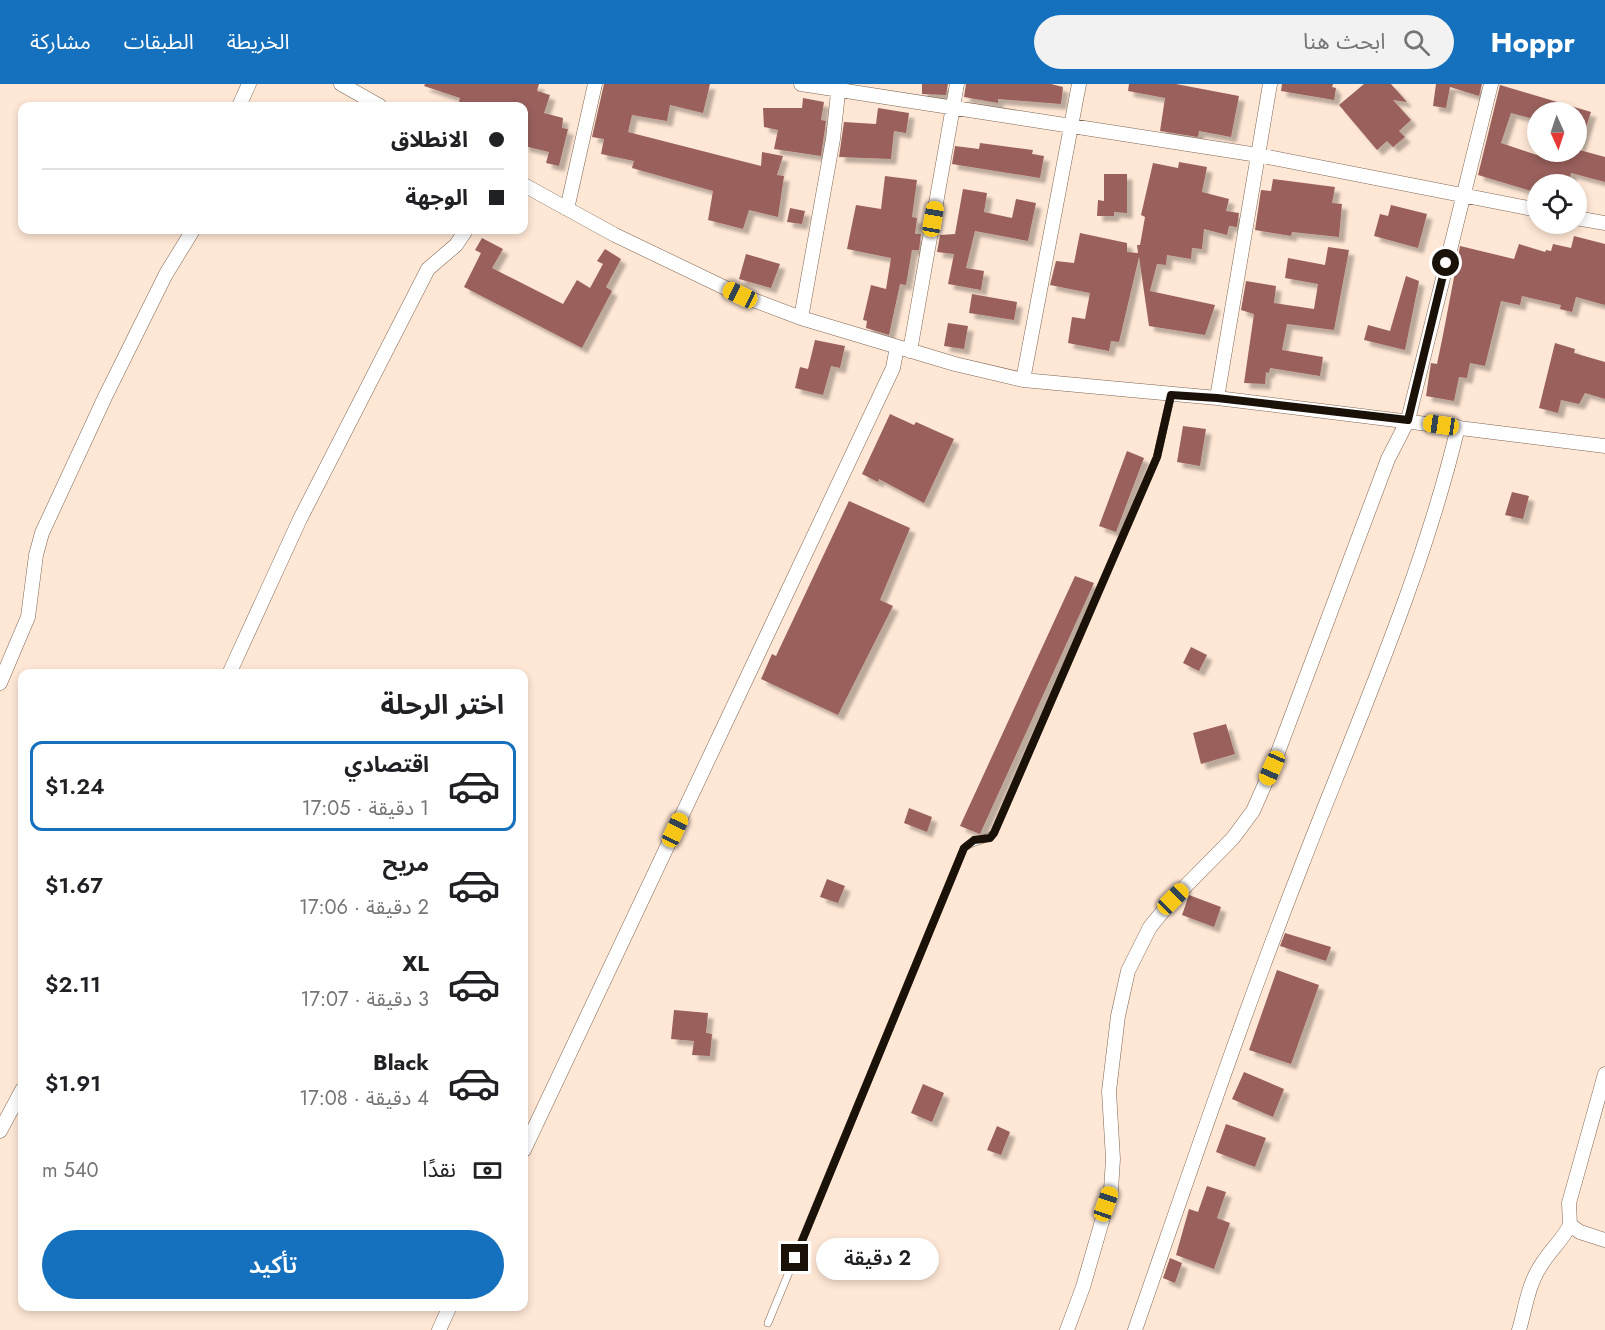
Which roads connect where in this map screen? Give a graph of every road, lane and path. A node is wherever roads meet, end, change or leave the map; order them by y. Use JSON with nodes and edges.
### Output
{"nodes":[{"id":1,"x":249,"y":84,"type":"edge"},
{"id":2,"x":595,"y":84,"type":"edge"},
{"id":3,"x":801,"y":84,"type":"edge"},
{"id":4,"x":957,"y":84,"type":"edge"},
{"id":5,"x":1079,"y":84,"type":"edge"},
{"id":6,"x":1270,"y":84,"type":"edge"},
{"id":7,"x":1491,"y":84,"type":"edge"},
{"id":8,"x":347,"y":86,"type":"edge"},
{"id":9,"x":838,"y":87,"type":"edge"},
{"id":10,"x":241,"y":102,"type":"edge"},
{"id":11,"x":373,"y":102,"type":"edge"},
{"id":12,"x":953,"y":109,"type":"junction"},
{"id":13,"x":1070,"y":128,"type":"junction"},
{"id":14,"x":1258,"y":155,"type":"junction"},
{"id":15,"x":528,"y":187,"type":"edge"},
{"id":16,"x":1463,"y":196,"type":"junction"},
{"id":17,"x":1527,"y":208,"type":"edge"},
{"id":18,"x":567,"y":209,"type":"junction"},
{"id":19,"x":1587,"y":220,"type":"edge"},
{"id":20,"x":1605,"y":223,"type":"edge"},
{"id":21,"x":191,"y":234,"type":"edge"},
{"id":22,"x":463,"y":234,"type":"edge"},
{"id":23,"x":801,"y":318,"type":"junction"},
{"id":24,"x":904,"y":349,"type":"junction"},
{"id":25,"x":1023,"y":380,"type":"junction"},
{"id":26,"x":1171,"y":395,"type":"junction"},
{"id":27,"x":1217,"y":398,"type":"junction"},
{"id":28,"x":1408,"y":420,"type":"junction"},
{"id":29,"x":1458,"y":427,"type":"junction"},
{"id":30,"x":1605,"y":446,"type":"edge"},
{"id":31,"x":231,"y":669,"type":"edge"},
{"id":32,"x":0,"y":683,"type":"edge"},
{"id":33,"x":1605,"y":1074,"type":"edge"},
{"id":34,"x":18,"y":1097,"type":"edge"},
{"id":35,"x":0,"y":1131,"type":"edge"},
{"id":36,"x":528,"y":1142,"type":"edge"},
{"id":37,"x":1570,"y":1224,"type":"junction"},
{"id":38,"x":1605,"y":1240,"type":"edge"},
{"id":39,"x":448,"y":1311,"type":"edge"},
{"id":40,"x":768,"y":1323,"type":"dead end"},
{"id":41,"x":439,"y":1330,"type":"edge"},
{"id":42,"x":1067,"y":1330,"type":"edge"},
{"id":43,"x":1135,"y":1330,"type":"edge"},
{"id":44,"x":1520,"y":1330,"type":"edge"}],
"edges":[{"from":1,"to":10,"type":"street"},
{"from":2,"to":18,"type":"street"},
{"from":3,"to":9,"type":"street"},
{"from":4,"to":12,"type":"street"},
{"from":5,"to":13,"type":"street"},
{"from":6,"to":14,"type":"street"},
{"from":7,"to":16,"type":"street"},
{"from":8,"to":11,"type":"street"},
{"from":9,"to":12,"type":"street"},
{"from":9,"to":23,"type":"street"},
{"from":12,"to":13,"type":"street"},
{"from":12,"to":24,"type":"street"},
{"from":13,"to":14,"type":"street"},
{"from":13,"to":25,"type":"street"},
{"from":14,"to":16,"type":"street"},
{"from":14,"to":27,"type":"street"},
{"from":15,"to":18,"type":"street"},
{"from":16,"to":17,"type":"street"},
{"from":16,"to":28,"type":"street"},
{"from":18,"to":23,"type":"street"},
{"from":19,"to":20,"type":"street"},
{"from":21,"to":32,"type":"street"},
{"from":22,"to":31,"type":"street"},
{"from":23,"to":24,"type":"street"},
{"from":24,"to":25,"type":"street"},
{"from":24,"to":36,"type":"street"},
{"from":25,"to":26,"type":"street"},
{"from":26,"to":27,"type":"street"},
{"from":26,"to":40,"type":"lane"},
{"from":27,"to":28,"type":"street"},
{"from":28,"to":29,"type":"street"},
{"from":28,"to":42,"type":"street"},
{"from":29,"to":30,"type":"street"},
{"from":29,"to":43,"type":"street"},
{"from":33,"to":37,"type":"street"},
{"from":34,"to":35,"type":"street"},
{"from":37,"to":38,"type":"street"},
{"from":37,"to":44,"type":"street"},
{"from":39,"to":41,"type":"street"}]}
